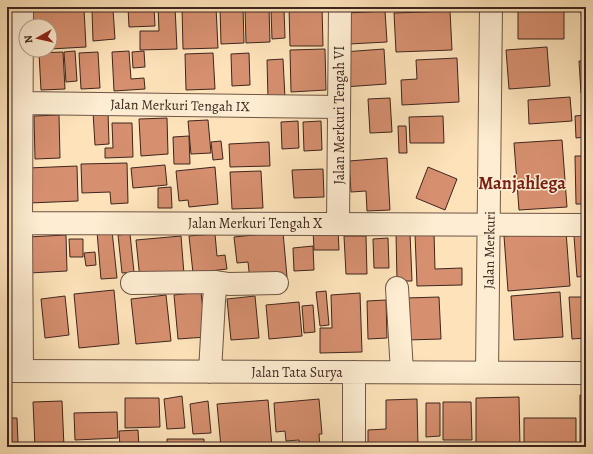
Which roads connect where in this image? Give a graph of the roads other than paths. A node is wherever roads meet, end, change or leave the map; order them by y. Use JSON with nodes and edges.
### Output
{"nodes":[{"id":1,"x":22,"y":7,"type":"edge"},
{"id":2,"x":340,"y":7,"type":"edge"},
{"id":3,"x":491,"y":7,"type":"edge"},
{"id":4,"x":22,"y":103,"type":"junction"},
{"id":5,"x":339,"y":107,"type":"junction"},
{"id":6,"x":21,"y":222,"type":"junction"},
{"id":7,"x":338,"y":224,"type":"junction"},
{"id":8,"x":489,"y":224,"type":"junction"},
{"id":9,"x":586,"y":225,"type":"edge"},
{"id":10,"x":216,"y":282,"type":"junction"},
{"id":11,"x":132,"y":283,"type":"dead end"},
{"id":12,"x":277,"y":283,"type":"dead end"},
{"id":13,"x":397,"y":288,"type":"dead end"},
{"id":14,"x":15,"y":371,"type":"edge"},
{"id":15,"x":210,"y":372,"type":"junction"},
{"id":16,"x":354,"y":372,"type":"junction"},
{"id":17,"x":402,"y":372,"type":"junction"},
{"id":18,"x":487,"y":372,"type":"junction"},
{"id":19,"x":586,"y":373,"type":"edge"},
{"id":20,"x":354,"y":447,"type":"edge"}],
"edges":[{"from":1,"to":4,"type":"street"},
{"from":2,"to":5,"type":"street","name":"Jalan Merkuri Tengah VI"},
{"from":3,"to":8,"type":"street","name":"Jalan Merkuri"},
{"from":4,"to":5,"type":"street","name":"Jalan Merkuri Tengah IX"},
{"from":4,"to":6,"type":"street"},
{"from":5,"to":7,"type":"street","name":"Jalan Merkuri Tengah VI"},
{"from":6,"to":7,"type":"street","name":"Jalan Merkuri Tengah X"},
{"from":6,"to":14,"type":"street"},
{"from":7,"to":8,"type":"street","name":"Jalan Merkuri Tengah X"},
{"from":8,"to":9,"type":"street","name":"Jalan Merkuri Tengah X"},
{"from":8,"to":18,"type":"street","name":"Jalan Merkuri"},
{"from":10,"to":11,"type":"street"},
{"from":10,"to":12,"type":"street"},
{"from":10,"to":15,"type":"street"},
{"from":13,"to":17,"type":"street"},
{"from":14,"to":15,"type":"street","name":"Jalan Tata Surya"},
{"from":15,"to":16,"type":"street","name":"Jalan Tata Surya"},
{"from":16,"to":17,"type":"street","name":"Jalan Tata Surya"},
{"from":16,"to":20,"type":"street"},
{"from":17,"to":18,"type":"street","name":"Jalan Tata Surya"},
{"from":18,"to":19,"type":"street","name":"Jalan Tata Surya"}]}
